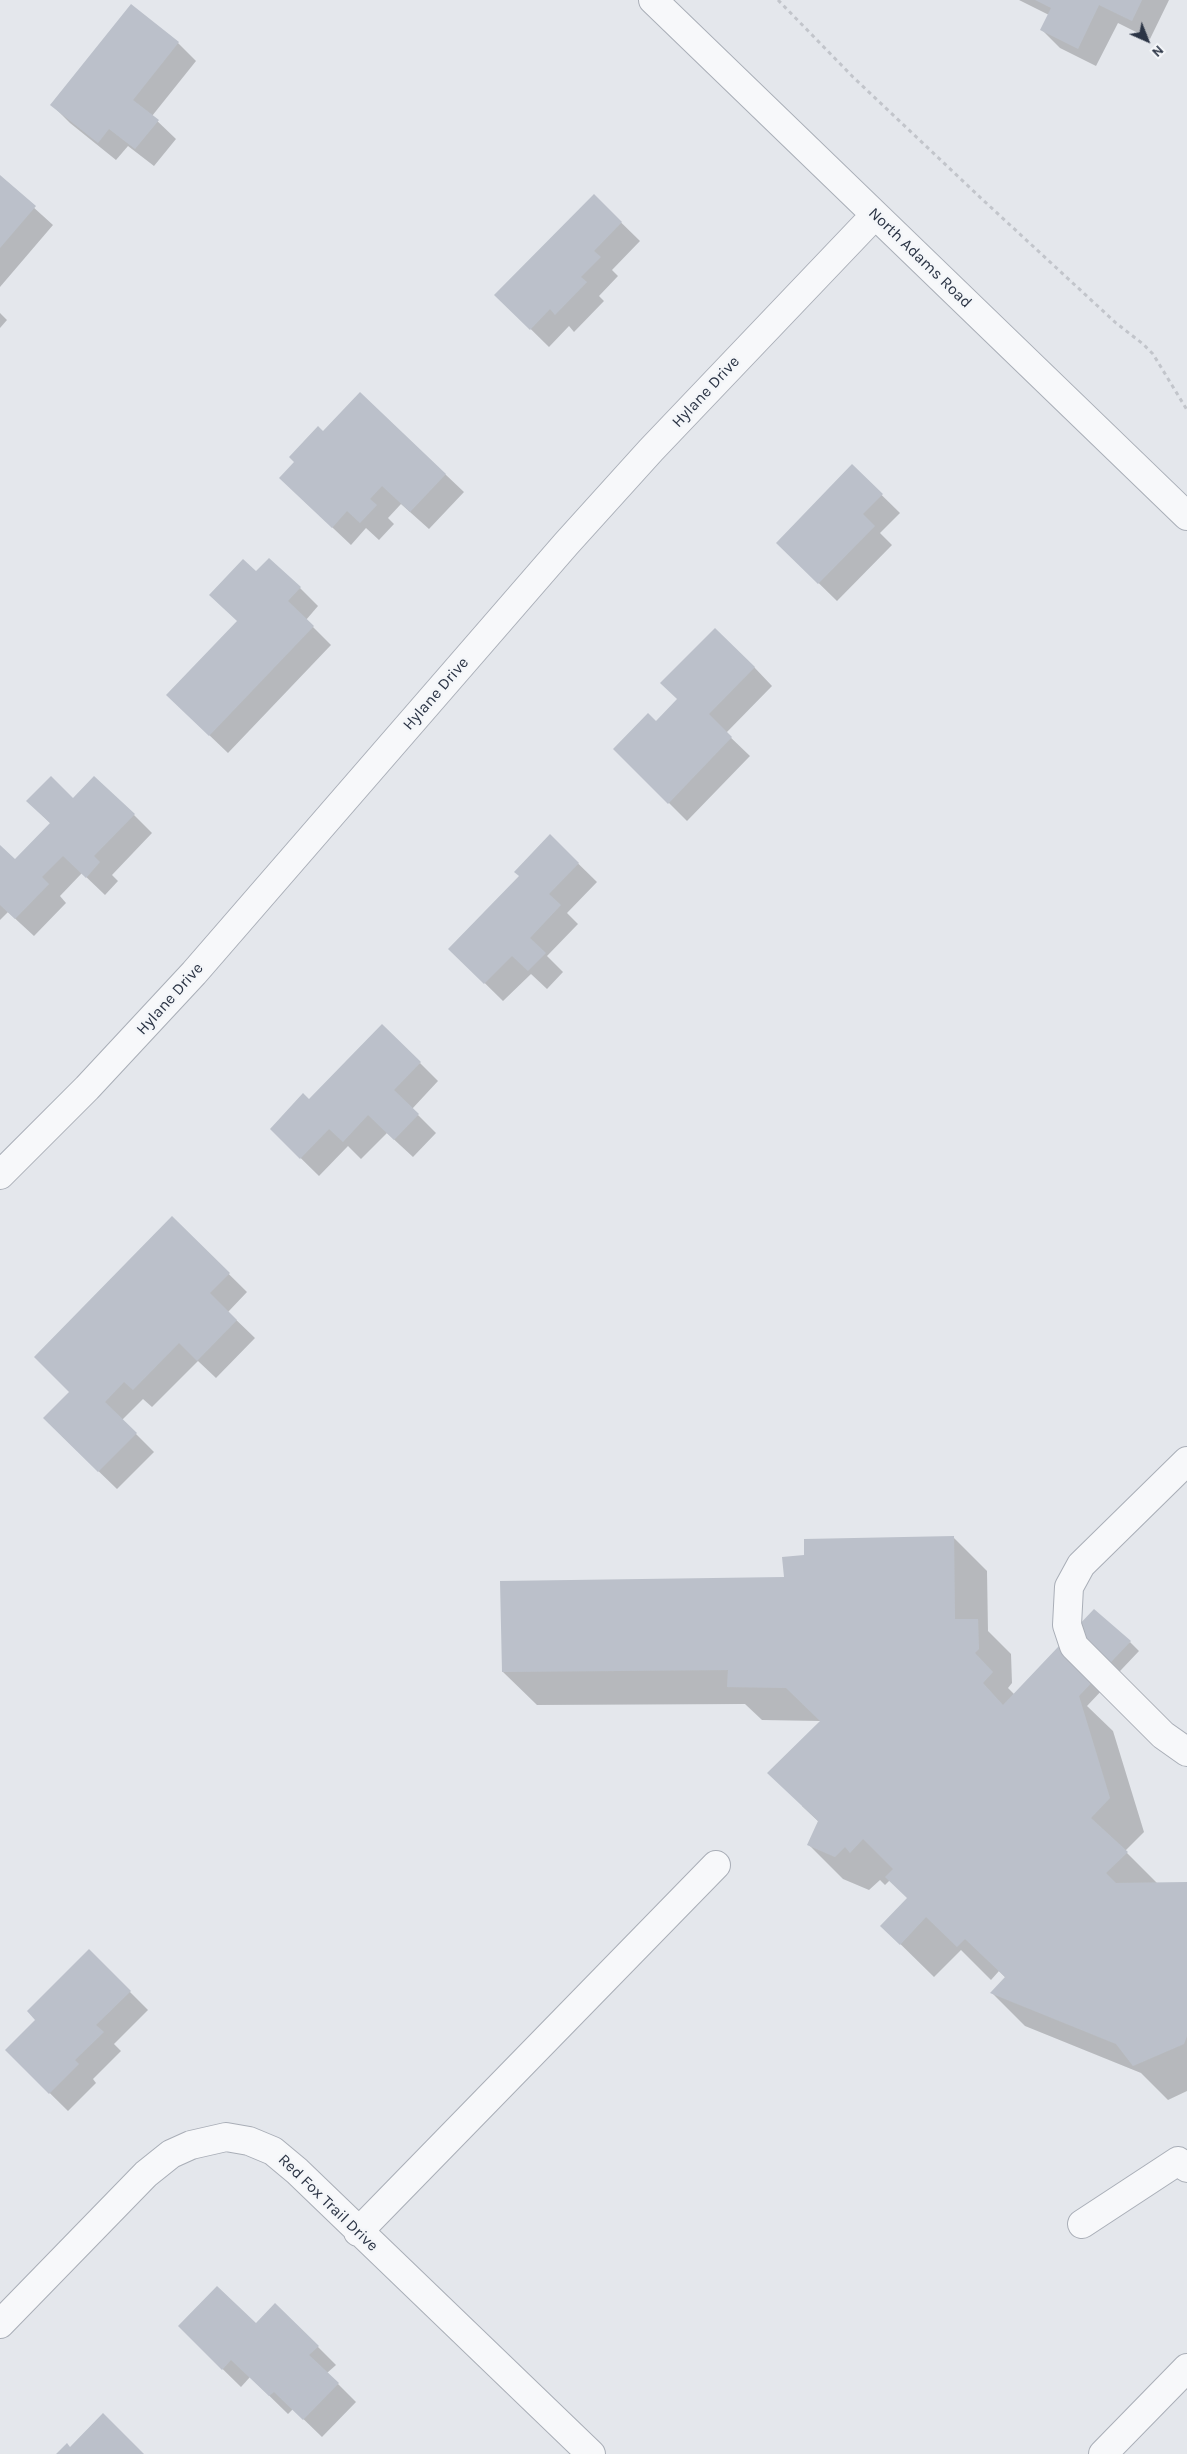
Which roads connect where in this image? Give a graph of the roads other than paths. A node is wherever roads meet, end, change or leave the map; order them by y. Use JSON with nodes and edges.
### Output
{"nodes":[{"id":1,"x":653,"y":0,"type":"edge"},
{"id":2,"x":876,"y":215,"type":"junction"},
{"id":3,"x":1187,"y":516,"type":"edge"},
{"id":4,"x":0,"y":1175,"type":"edge"},
{"id":5,"x":1187,"y":1461,"type":"edge"},
{"id":6,"x":1187,"y":1752,"type":"edge"},
{"id":7,"x":716,"y":1865,"type":"dead end"},
{"id":8,"x":1187,"y":2168,"type":"edge"},
{"id":9,"x":1082,"y":2224,"type":"dead end"},
{"id":10,"x":358,"y":2232,"type":"junction"},
{"id":11,"x":0,"y":2324,"type":"edge"},
{"id":12,"x":1187,"y":2368,"type":"edge"},
{"id":13,"x":590,"y":2454,"type":"edge"},
{"id":14,"x":1103,"y":2454,"type":"edge"}],
"edges":[{"from":1,"to":2,"type":"street","name":"North Adams Road"},
{"from":2,"to":3,"type":"street","name":"North Adams Road"},
{"from":2,"to":4,"type":"street","name":"Hylane Drive"},
{"from":5,"to":6,"type":"street"},
{"from":7,"to":10,"type":"street"},
{"from":8,"to":9,"type":"street"},
{"from":10,"to":11,"type":"street","name":"Red Fox Trail Drive"},
{"from":10,"to":13,"type":"street","name":"Red Fox Trail Drive"},
{"from":12,"to":14,"type":"street"}]}
